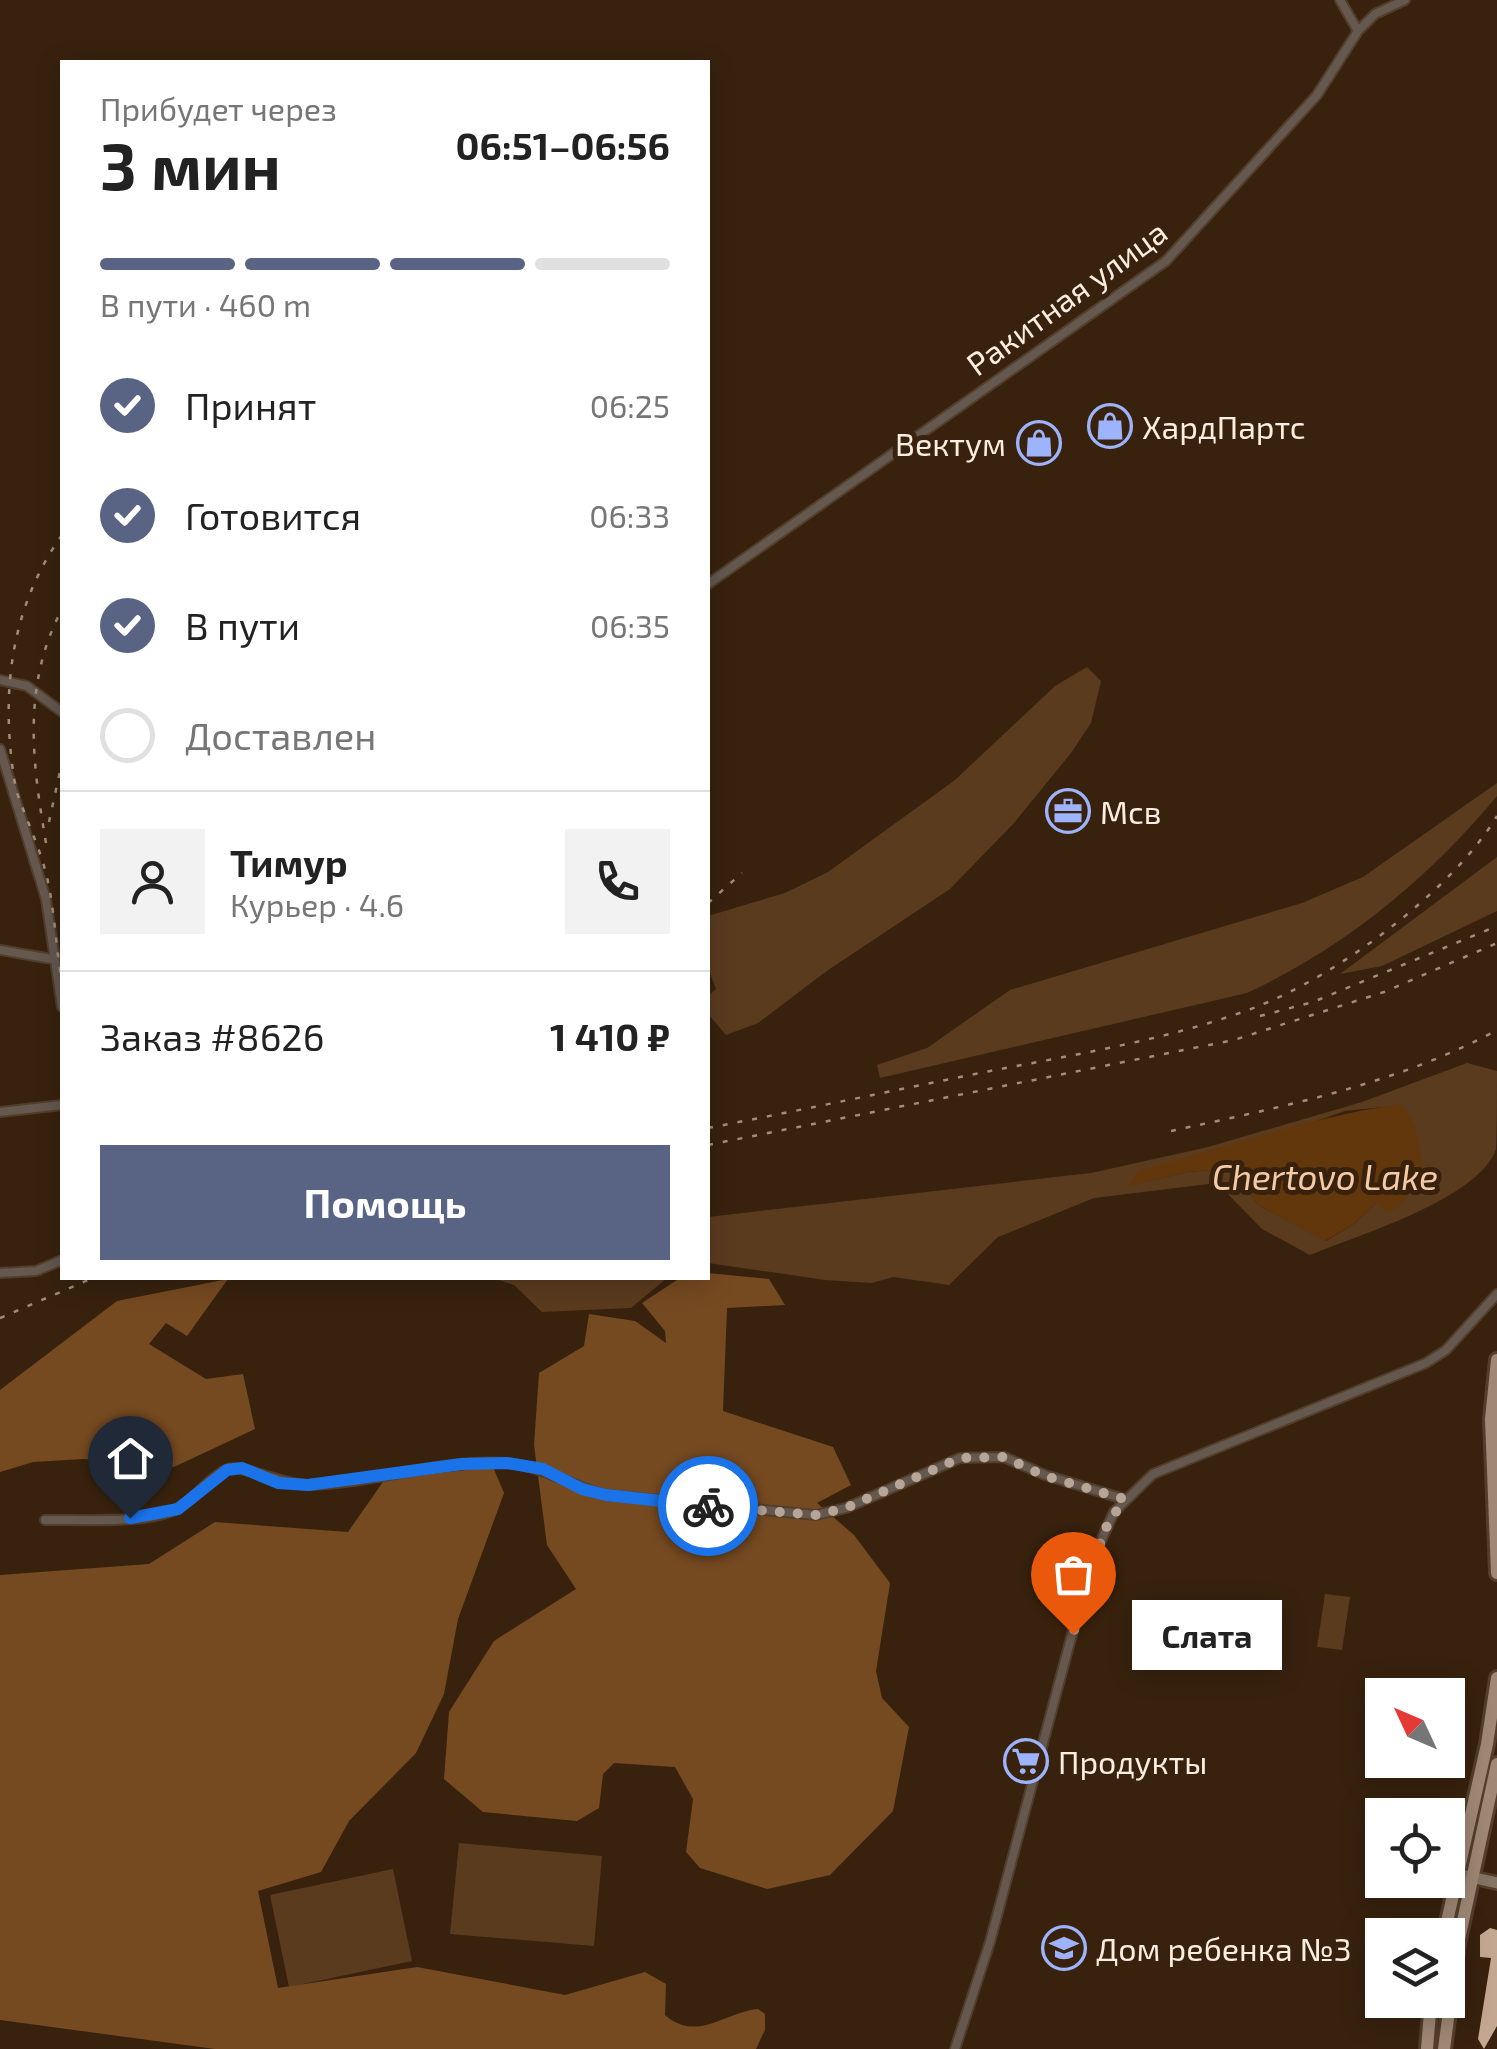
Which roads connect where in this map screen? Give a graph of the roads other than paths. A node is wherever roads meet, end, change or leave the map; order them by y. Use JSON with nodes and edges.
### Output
{"nodes":[{"id":1,"x":1340,"y":0,"type":"edge"},
{"id":2,"x":1405,"y":0,"type":"edge"},
{"id":3,"x":1358,"y":31,"type":"junction"},
{"id":4,"x":710,"y":583,"type":"edge"},
{"id":5,"x":0,"y":680,"type":"edge"},
{"id":6,"x":60,"y":711,"type":"edge"},
{"id":7,"x":0,"y":749,"type":"edge"},
{"id":8,"x":0,"y":950,"type":"edge"},
{"id":9,"x":52,"y":959,"type":"junction"},
{"id":10,"x":60,"y":997,"type":"edge"},
{"id":11,"x":60,"y":1105,"type":"edge"},
{"id":12,"x":0,"y":1112,"type":"edge"},
{"id":13,"x":60,"y":1261,"type":"edge"},
{"id":14,"x":0,"y":1272,"type":"edge"},
{"id":15,"x":1497,"y":1294,"type":"edge"},
{"id":16,"x":1497,"y":1360,"type":"edge"},
{"id":17,"x":1124,"y":1499,"type":"junction"},
{"id":18,"x":45,"y":1520,"type":"dead end"},
{"id":19,"x":1497,"y":1573,"type":"edge"},
{"id":20,"x":1497,"y":1678,"type":"edge"},
{"id":21,"x":1497,"y":1764,"type":"edge"},
{"id":22,"x":1465,"y":1835,"type":"edge"},
{"id":23,"x":1465,"y":1876,"type":"edge"},
{"id":24,"x":1473,"y":1878,"type":"junction"},
{"id":25,"x":1497,"y":1883,"type":"edge"},
{"id":26,"x":1429,"y":2018,"type":"edge"},
{"id":27,"x":955,"y":2049,"type":"edge"},
{"id":28,"x":1426,"y":2049,"type":"edge"},
{"id":29,"x":1444,"y":2049,"type":"edge"}],
"edges":[{"from":1,"to":3,"type":"street"},
{"from":2,"to":3,"type":"street","name":"Ракитная улица"},
{"from":3,"to":4,"type":"street","name":"Ракитная улица"},
{"from":5,"to":6,"type":"street"},
{"from":7,"to":9,"type":"street"},
{"from":8,"to":9,"type":"street"},
{"from":9,"to":10,"type":"street"},
{"from":11,"to":12,"type":"street"},
{"from":13,"to":14,"type":"street"},
{"from":15,"to":17,"type":"street"},
{"from":16,"to":19,"type":"main road"},
{"from":17,"to":18,"type":"street"},
{"from":17,"to":27,"type":"street"},
{"from":20,"to":22,"type":"main road"},
{"from":21,"to":24,"type":"main road"},
{"from":23,"to":24,"type":"street"},
{"from":24,"to":25,"type":"street"},
{"from":24,"to":29,"type":"main road"},
{"from":26,"to":28,"type":"main road"}]}
